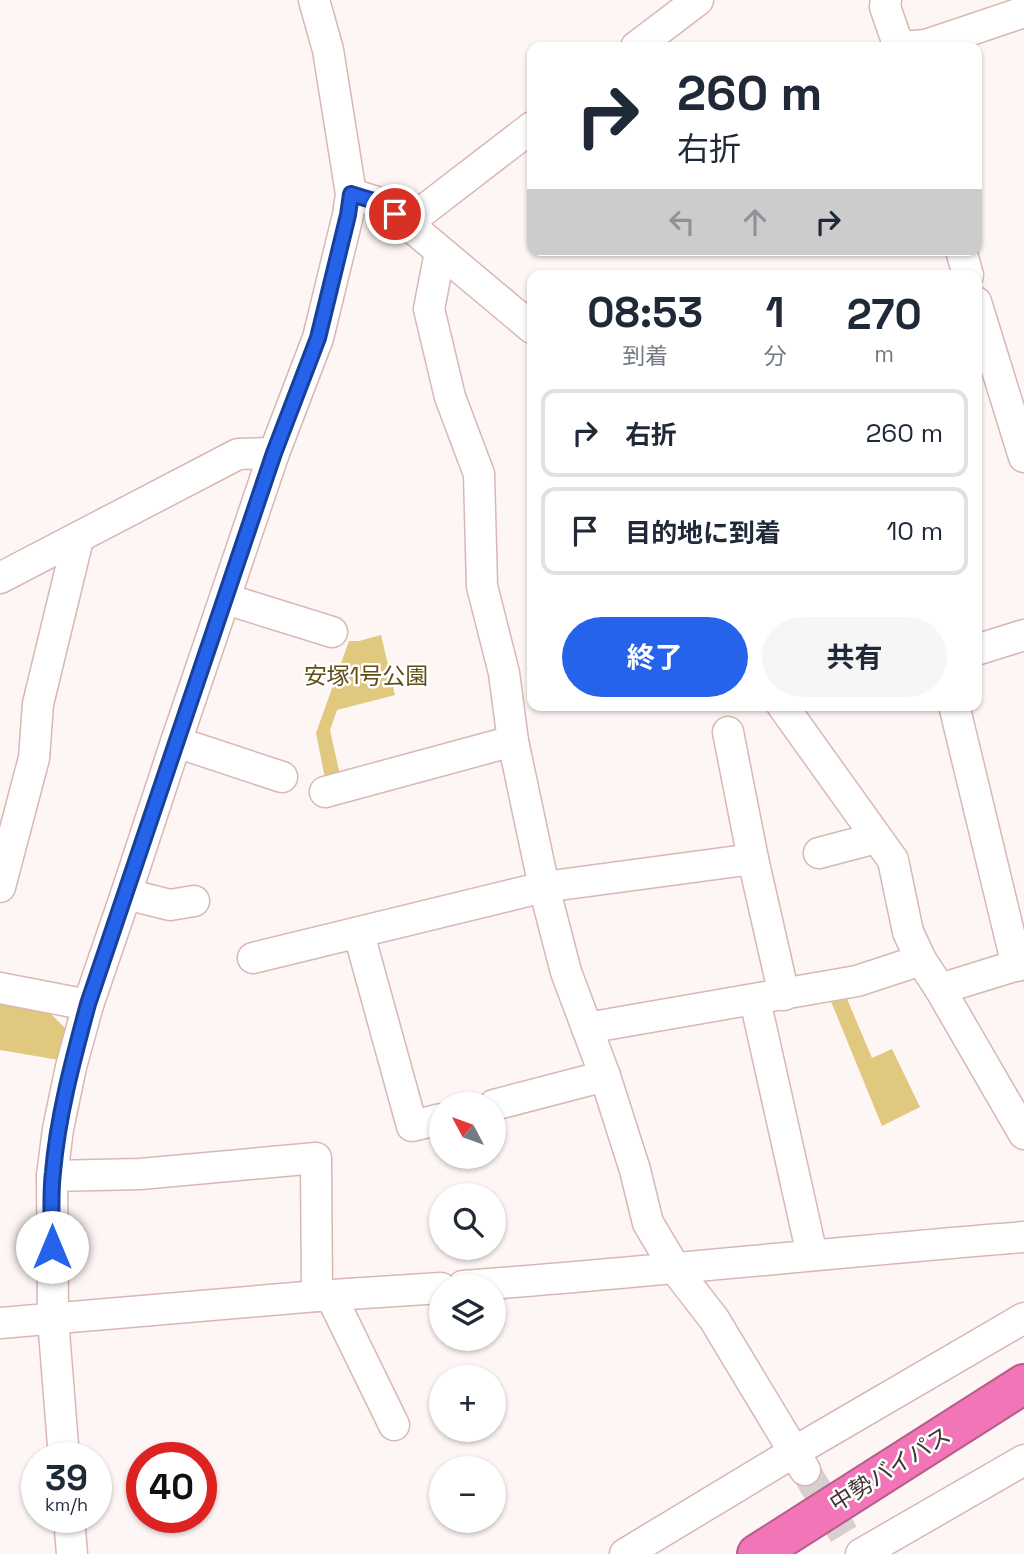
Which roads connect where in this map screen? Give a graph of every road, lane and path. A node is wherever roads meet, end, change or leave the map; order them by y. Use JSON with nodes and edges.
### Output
{"nodes":[{"id":1,"x":314,"y":0,"type":"edge"},
{"id":2,"x":698,"y":0,"type":"edge"},
{"id":3,"x":886,"y":0,"type":"edge"},
{"id":4,"x":1024,"y":12,"type":"edge"},
{"id":5,"x":643,"y":42,"type":"edge"},
{"id":6,"x":897,"y":42,"type":"edge"},
{"id":7,"x":935,"y":42,"type":"edge"},
{"id":8,"x":527,"y":131,"type":"edge"},
{"id":9,"x":351,"y":194,"type":"junction"},
{"id":10,"x":406,"y":223,"type":"junction"},
{"id":11,"x":440,"y":252,"type":"junction"},
{"id":12,"x":982,"y":321,"type":"edge"},
{"id":13,"x":527,"y":324,"type":"edge"},
{"id":14,"x":274,"y":453,"type":"junction"},
{"id":15,"x":1024,"y":457,"type":"edge"},
{"id":16,"x":78,"y":539,"type":"junction"},
{"id":17,"x":0,"y":578,"type":"edge"},
{"id":18,"x":226,"y":599,"type":"junction"},
{"id":19,"x":332,"y":632,"type":"dead end"},
{"id":20,"x":1024,"y":635,"type":"edge"},
{"id":21,"x":982,"y":648,"type":"edge"},
{"id":22,"x":786,"y":711,"type":"edge"},
{"id":23,"x":956,"y":711,"type":"edge"},
{"id":24,"x":728,"y":732,"type":"dead end"},
{"id":25,"x":513,"y":741,"type":"junction"},
{"id":26,"x":176,"y":742,"type":"junction"},
{"id":27,"x":282,"y":777,"type":"dead end"},
{"id":28,"x":325,"y":792,"type":"dead end"},
{"id":29,"x":876,"y":838,"type":"junction"},
{"id":30,"x":819,"y":853,"type":"dead end"},
{"id":31,"x":753,"y":859,"type":"junction"},
{"id":32,"x":0,"y":887,"type":"edge"},
{"id":33,"x":544,"y":887,"type":"junction"},
{"id":34,"x":127,"y":894,"type":"junction"},
{"id":35,"x":194,"y":901,"type":"dead end"},
{"id":36,"x":359,"y":933,"type":"junction"},
{"id":37,"x":253,"y":958,"type":"dead end"},
{"id":38,"x":921,"y":960,"type":"junction"},
{"id":39,"x":1020,"y":965,"type":"edge"},
{"id":40,"x":0,"y":988,"type":"edge"},
{"id":41,"x":940,"y":989,"type":"junction"},
{"id":42,"x":784,"y":995,"type":"junction"},
{"id":43,"x":755,"y":1000,"type":"junction"},
{"id":44,"x":88,"y":1004,"type":"junction"},
{"id":45,"x":587,"y":1028,"type":"junction"},
{"id":46,"x":606,"y":1076,"type":"junction"},
{"id":47,"x":506,"y":1102,"type":"edge"},
{"id":48,"x":429,"y":1122,"type":"edge"},
{"id":49,"x":1024,"y":1134,"type":"edge"},
{"id":50,"x":52,"y":1176,"type":"junction"},
{"id":51,"x":1024,"y":1237,"type":"edge"},
{"id":52,"x":812,"y":1255,"type":"junction"},
{"id":53,"x":676,"y":1270,"type":"junction"},
{"id":54,"x":506,"y":1283,"type":"edge"},
{"id":55,"x":429,"y":1289,"type":"edge"},
{"id":56,"x":324,"y":1296,"type":"junction"},
{"id":57,"x":1024,"y":1318,"type":"edge"},
{"id":58,"x":53,"y":1319,"type":"junction"},
{"id":59,"x":0,"y":1323,"type":"edge"},
{"id":60,"x":1024,"y":1384,"type":"edge"},
{"id":61,"x":394,"y":1425,"type":"dead end"},
{"id":62,"x":63,"y":1442,"type":"edge"},
{"id":63,"x":1024,"y":1460,"type":"edge"},
{"id":64,"x":800,"y":1461,"type":"junction"},
{"id":65,"x":70,"y":1533,"type":"edge"},
{"id":66,"x":855,"y":1550,"type":"edge"},
{"id":67,"x":72,"y":1554,"type":"edge"},
{"id":68,"x":625,"y":1554,"type":"edge"},
{"id":69,"x":757,"y":1554,"type":"edge"}],
"edges":[{"from":1,"to":9,"type":"street"},
{"from":2,"to":5,"type":"street"},
{"from":3,"to":6,"type":"street"},
{"from":4,"to":7,"type":"street"},
{"from":8,"to":10,"type":"street"},
{"from":9,"to":10,"type":"street"},
{"from":9,"to":14,"type":"street"},
{"from":10,"to":11,"type":"street"},
{"from":11,"to":13,"type":"street"},
{"from":11,"to":25,"type":"street"},
{"from":12,"to":15,"type":"street"},
{"from":14,"to":16,"type":"street"},
{"from":14,"to":18,"type":"street"},
{"from":16,"to":17,"type":"street"},
{"from":16,"to":32,"type":"street"},
{"from":18,"to":19,"type":"street"},
{"from":18,"to":26,"type":"street"},
{"from":20,"to":21,"type":"street"},
{"from":22,"to":29,"type":"street"},
{"from":23,"to":39,"type":"street"},
{"from":24,"to":31,"type":"street"},
{"from":25,"to":28,"type":"street"},
{"from":25,"to":33,"type":"street"},
{"from":26,"to":27,"type":"street"},
{"from":26,"to":34,"type":"street"},
{"from":29,"to":30,"type":"street"},
{"from":29,"to":38,"type":"street"},
{"from":31,"to":33,"type":"street"},
{"from":31,"to":42,"type":"street"},
{"from":33,"to":36,"type":"street"},
{"from":33,"to":45,"type":"street"},
{"from":34,"to":35,"type":"street"},
{"from":34,"to":44,"type":"street"},
{"from":36,"to":37,"type":"street"},
{"from":36,"to":48,"type":"street"},
{"from":38,"to":41,"type":"street"},
{"from":38,"to":42,"type":"street"},
{"from":39,"to":41,"type":"street"},
{"from":40,"to":44,"type":"street"},
{"from":41,"to":49,"type":"street"},
{"from":42,"to":43,"type":"street"},
{"from":43,"to":45,"type":"street"},
{"from":43,"to":52,"type":"street"},
{"from":44,"to":50,"type":"street"},
{"from":45,"to":46,"type":"street"},
{"from":46,"to":47,"type":"street"},
{"from":46,"to":53,"type":"street"},
{"from":50,"to":56,"type":"street"},
{"from":50,"to":58,"type":"street"},
{"from":51,"to":52,"type":"street"},
{"from":52,"to":53,"type":"street"},
{"from":53,"to":54,"type":"street"},
{"from":53,"to":64,"type":"street"},
{"from":55,"to":56,"type":"street"},
{"from":56,"to":58,"type":"street"},
{"from":56,"to":61,"type":"street"},
{"from":57,"to":64,"type":"street"},
{"from":58,"to":59,"type":"street"},
{"from":58,"to":62,"type":"street"},
{"from":60,"to":69,"type":"highway","name":"中勢バイパス"},
{"from":63,"to":66,"type":"street"},
{"from":64,"to":68,"type":"street"},
{"from":65,"to":67,"type":"street"}]}
